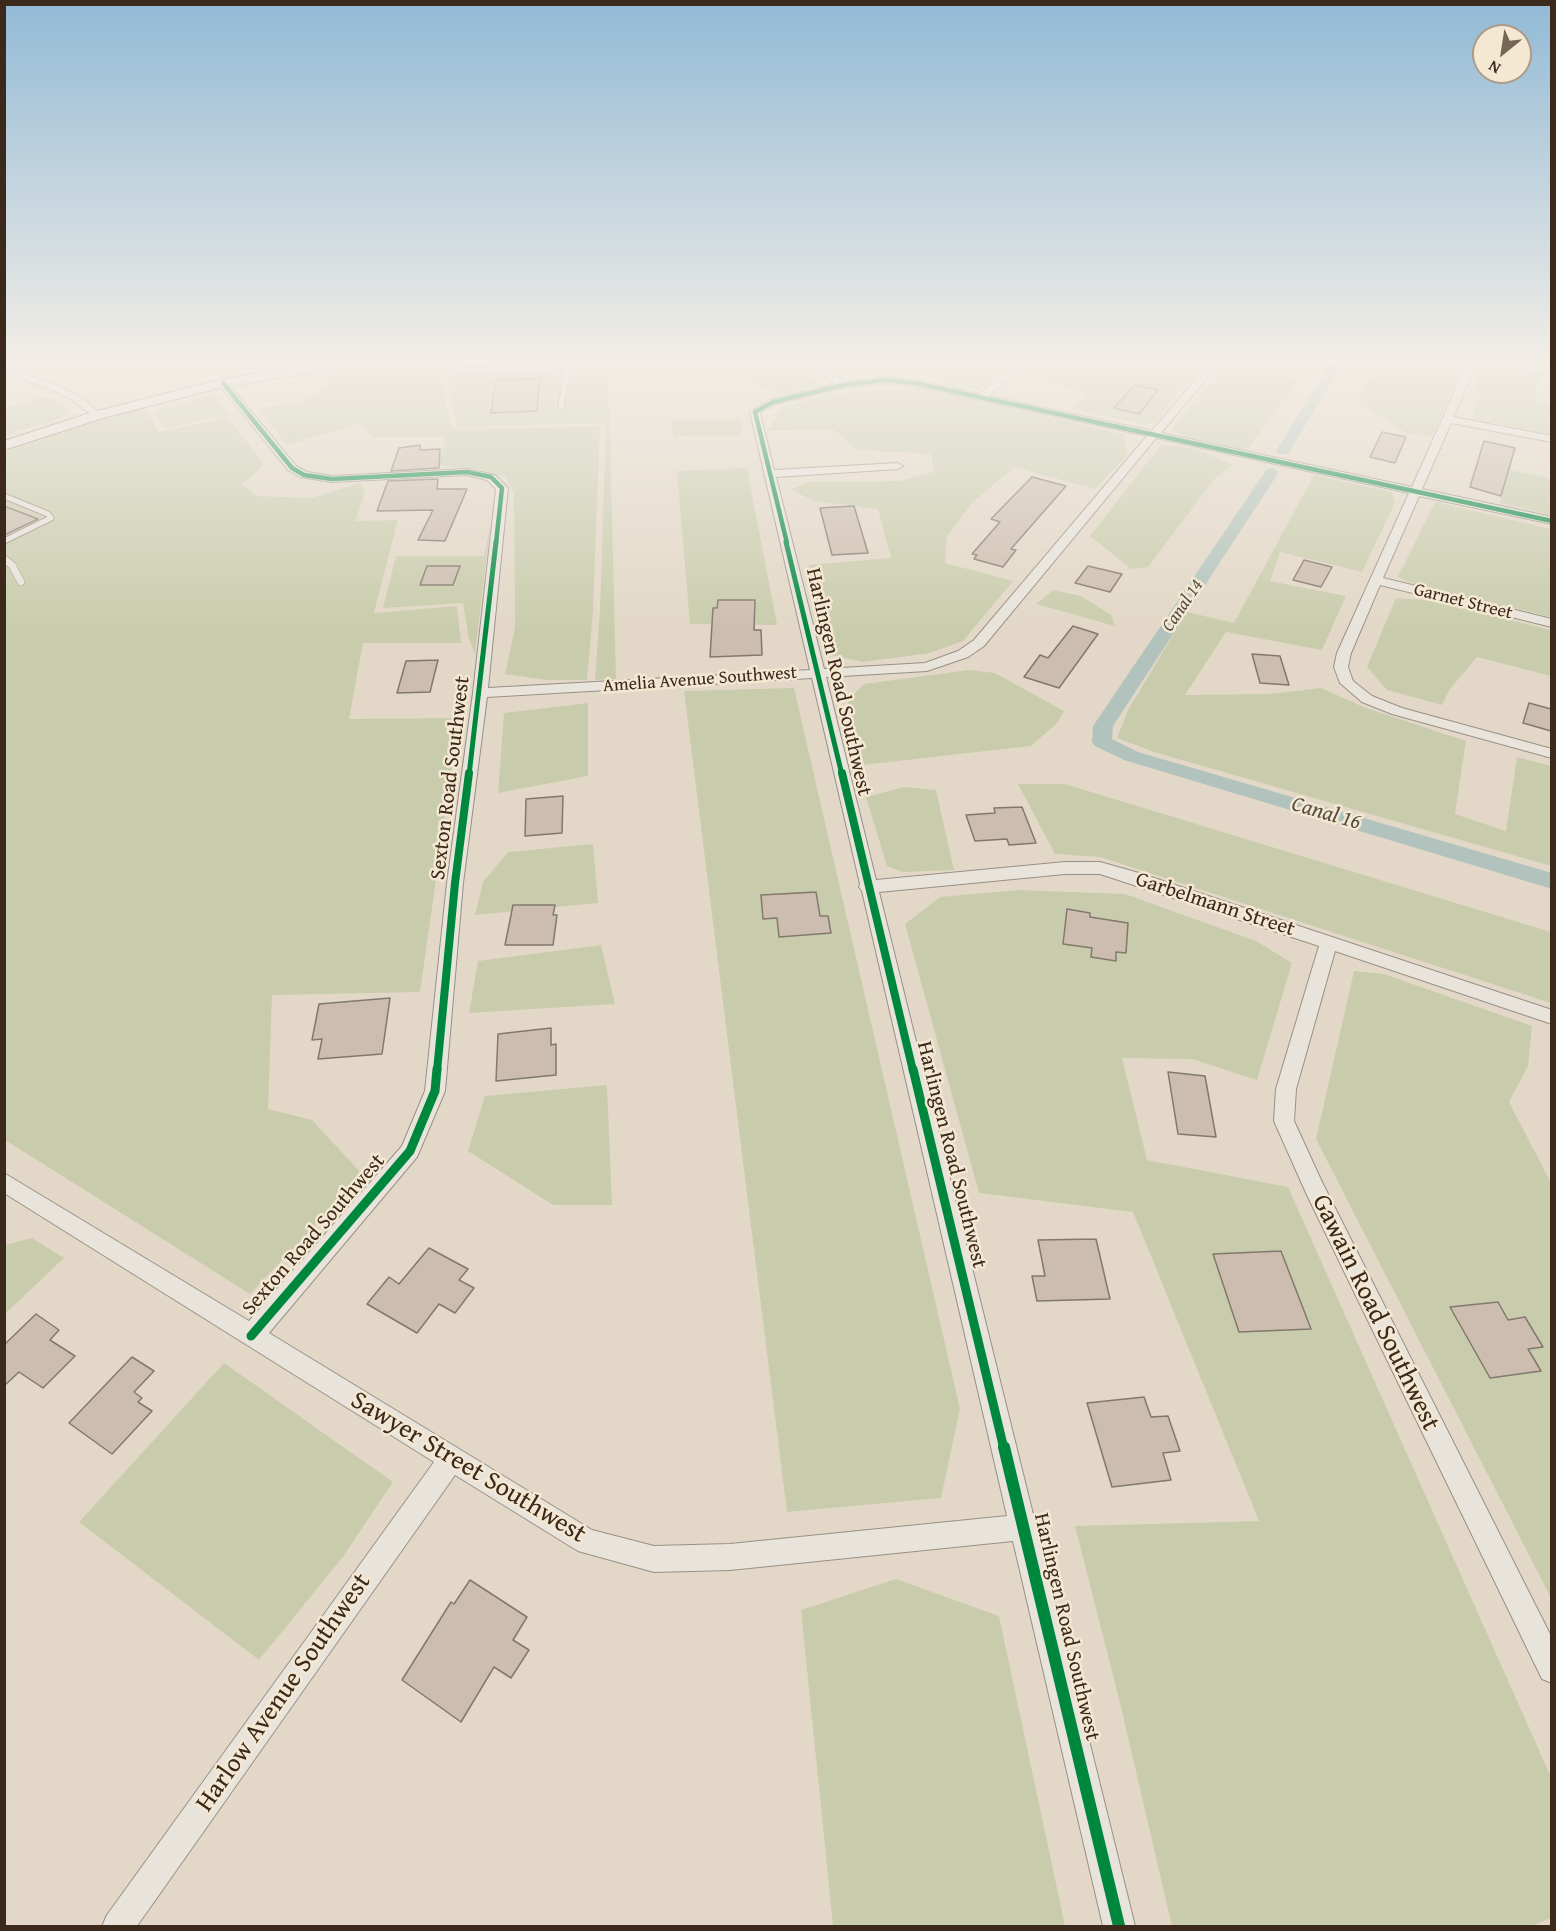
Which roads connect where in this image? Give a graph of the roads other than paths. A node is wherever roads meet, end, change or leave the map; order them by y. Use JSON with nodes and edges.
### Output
{"nodes":[{"id":1,"x":278,"y":451,"type":"edge"},
{"id":2,"x":764,"y":451,"type":"edge"},
{"id":3,"x":1140,"y":451,"type":"edge"},
{"id":4,"x":1229,"y":451,"type":"edge"},
{"id":5,"x":1434,"y":451,"type":"edge"},
{"id":6,"x":898,"y":466,"type":"dead end"},
{"id":7,"x":770,"y":474,"type":"junction"},
{"id":8,"x":1416,"y":491,"type":"junction"},
{"id":9,"x":4,"y":496,"type":"edge"},
{"id":10,"x":1551,"y":521,"type":"edge"},
{"id":11,"x":4,"y":541,"type":"edge"},
{"id":12,"x":4,"y":558,"type":"edge"},
{"id":13,"x":1375,"y":580,"type":"junction"},
{"id":14,"x":21,"y":582,"type":"dead end"},
{"id":15,"x":1551,"y":623,"type":"edge"},
{"id":16,"x":818,"y":672,"type":"junction"},
{"id":17,"x":480,"y":693,"type":"junction"},
{"id":18,"x":1551,"y":754,"type":"edge"},
{"id":19,"x":867,"y":887,"type":"junction"},
{"id":20,"x":1329,"y":943,"type":"junction"},
{"id":21,"x":1551,"y":1017,"type":"edge"},
{"id":22,"x":4,"y":1182,"type":"edge"},
{"id":23,"x":251,"y":1336,"type":"junction"},
{"id":24,"x":451,"y":1459,"type":"junction"},
{"id":25,"x":1024,"y":1527,"type":"junction"},
{"id":26,"x":1551,"y":1669,"type":"edge"},
{"id":27,"x":118,"y":1926,"type":"edge"},
{"id":28,"x":1119,"y":1926,"type":"edge"}],
"edges":[{"from":1,"to":17,"type":"street","name":"Sexton Road Southwest"},
{"from":2,"to":7,"type":"street","name":"Harlingen Road Southwest"},
{"from":3,"to":16,"type":"street","name":"Amelia Avenue Southwest"},
{"from":4,"to":8,"type":"street"},
{"from":5,"to":8,"type":"street"},
{"from":6,"to":7,"type":"street"},
{"from":7,"to":16,"type":"street","name":"Harlingen Road Southwest"},
{"from":8,"to":10,"type":"street"},
{"from":8,"to":13,"type":"street"},
{"from":9,"to":11,"type":"lane"},
{"from":12,"to":14,"type":"lane"},
{"from":13,"to":15,"type":"street","name":"Garnet Street"},
{"from":13,"to":18,"type":"street"},
{"from":16,"to":17,"type":"street","name":"Amelia Avenue Southwest"},
{"from":16,"to":19,"type":"street","name":"Harlingen Road Southwest"},
{"from":17,"to":23,"type":"street","name":"Sexton Road Southwest"},
{"from":19,"to":20,"type":"street","name":"Garbelmann Street"},
{"from":19,"to":25,"type":"street","name":"Harlingen Road Southwest"},
{"from":20,"to":21,"type":"street","name":"Garbelmann Street"},
{"from":20,"to":26,"type":"street","name":"Gawain Road Southwest"},
{"from":22,"to":23,"type":"street","name":"Sawyer Street Southwest"},
{"from":23,"to":24,"type":"street","name":"Sawyer Street Southwest"},
{"from":24,"to":25,"type":"street","name":"Sawyer Street Southwest"},
{"from":24,"to":27,"type":"street","name":"Harlow Avenue Southwest"},
{"from":25,"to":28,"type":"street","name":"Harlingen Road Southwest"}]}
